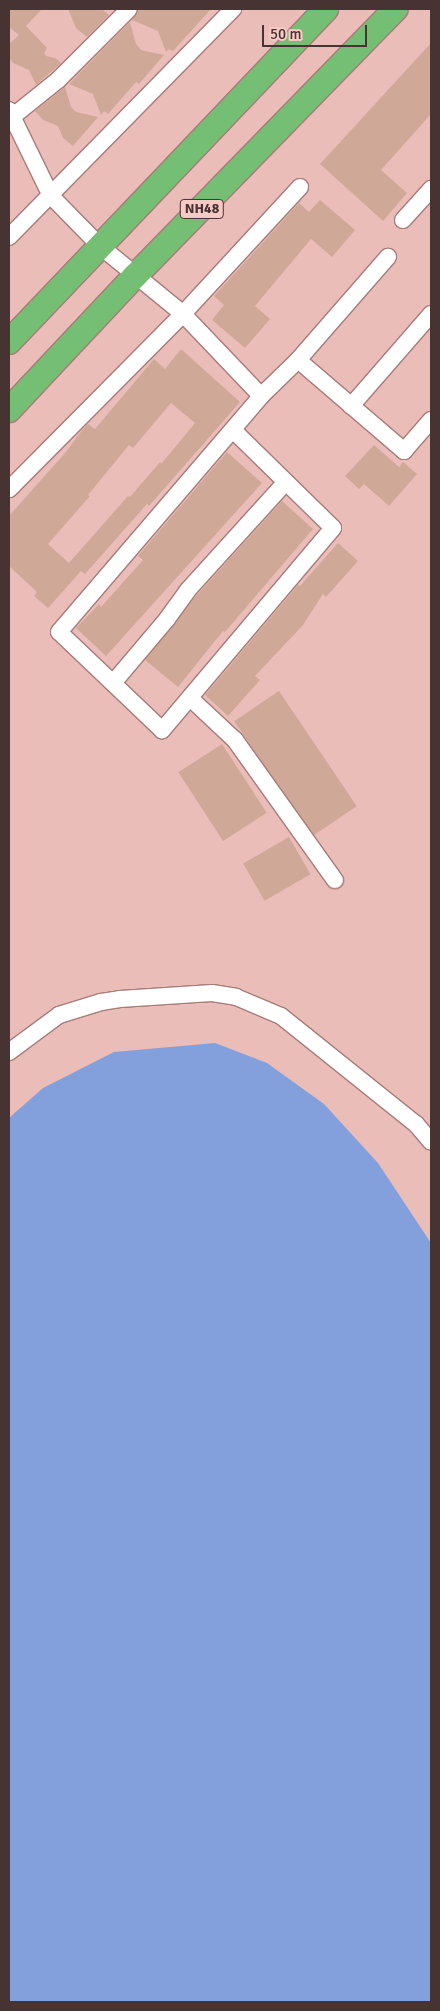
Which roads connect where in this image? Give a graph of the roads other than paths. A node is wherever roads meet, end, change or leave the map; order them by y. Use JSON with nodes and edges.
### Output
{"nodes":[{"id":1,"x":233,"y":9,"type":"edge"},
{"id":2,"x":326,"y":9,"type":"edge"},
{"id":3,"x":396,"y":9,"type":"edge"},
{"id":4,"x":120,"y":12,"type":"edge"},
{"id":5,"x":10,"y":114,"type":"edge"},
{"id":6,"x":300,"y":187,"type":"dead end"},
{"id":7,"x":431,"y":189,"type":"edge"},
{"id":8,"x":51,"y":196,"type":"junction"},
{"id":9,"x":403,"y":220,"type":"dead end"},
{"id":10,"x":9,"y":237,"type":"edge"},
{"id":11,"x":100,"y":246,"type":"junction"},
{"id":12,"x":388,"y":257,"type":"dead end"},
{"id":13,"x":135,"y":276,"type":"junction"},
{"id":14,"x":183,"y":314,"type":"junction"},
{"id":15,"x":431,"y":314,"type":"edge"},
{"id":16,"x":9,"y":342,"type":"edge"},
{"id":17,"x":298,"y":360,"type":"junction"},
{"id":18,"x":261,"y":396,"type":"junction"},
{"id":19,"x":351,"y":406,"type":"junction"},
{"id":20,"x":9,"y":410,"type":"edge"},
{"id":21,"x":431,"y":420,"type":"edge"},
{"id":22,"x":232,"y":430,"type":"junction"},
{"id":23,"x":286,"y":482,"type":"junction"},
{"id":24,"x":9,"y":489,"type":"edge"},
{"id":25,"x":113,"y":683,"type":"junction"},
{"id":26,"x":190,"y":698,"type":"junction"},
{"id":27,"x":335,"y":880,"type":"dead end"},
{"id":28,"x":9,"y":1052,"type":"edge"},
{"id":29,"x":431,"y":1142,"type":"edge"}],
"edges":[{"from":1,"to":8,"type":"street"},
{"from":2,"to":11,"type":"highway"},
{"from":3,"to":13,"type":"highway","number":"NH48"},
{"from":4,"to":5,"type":"street"},
{"from":5,"to":8,"type":"street"},
{"from":6,"to":14,"type":"street"},
{"from":7,"to":9,"type":"street"},
{"from":8,"to":10,"type":"street"},
{"from":8,"to":11,"type":"street"},
{"from":11,"to":13,"type":"street"},
{"from":11,"to":16,"type":"highway"},
{"from":12,"to":17,"type":"street"},
{"from":13,"to":14,"type":"street"},
{"from":13,"to":20,"type":"highway","number":"NH48"},
{"from":14,"to":18,"type":"street"},
{"from":14,"to":24,"type":"street"},
{"from":15,"to":19,"type":"street"},
{"from":17,"to":18,"type":"street"},
{"from":17,"to":19,"type":"street"},
{"from":18,"to":22,"type":"street"},
{"from":19,"to":21,"type":"street"},
{"from":22,"to":23,"type":"street"},
{"from":22,"to":25,"type":"street"},
{"from":23,"to":25,"type":"street"},
{"from":23,"to":26,"type":"street"},
{"from":25,"to":26,"type":"street"},
{"from":26,"to":27,"type":"street"},
{"from":28,"to":29,"type":"street"}]}
